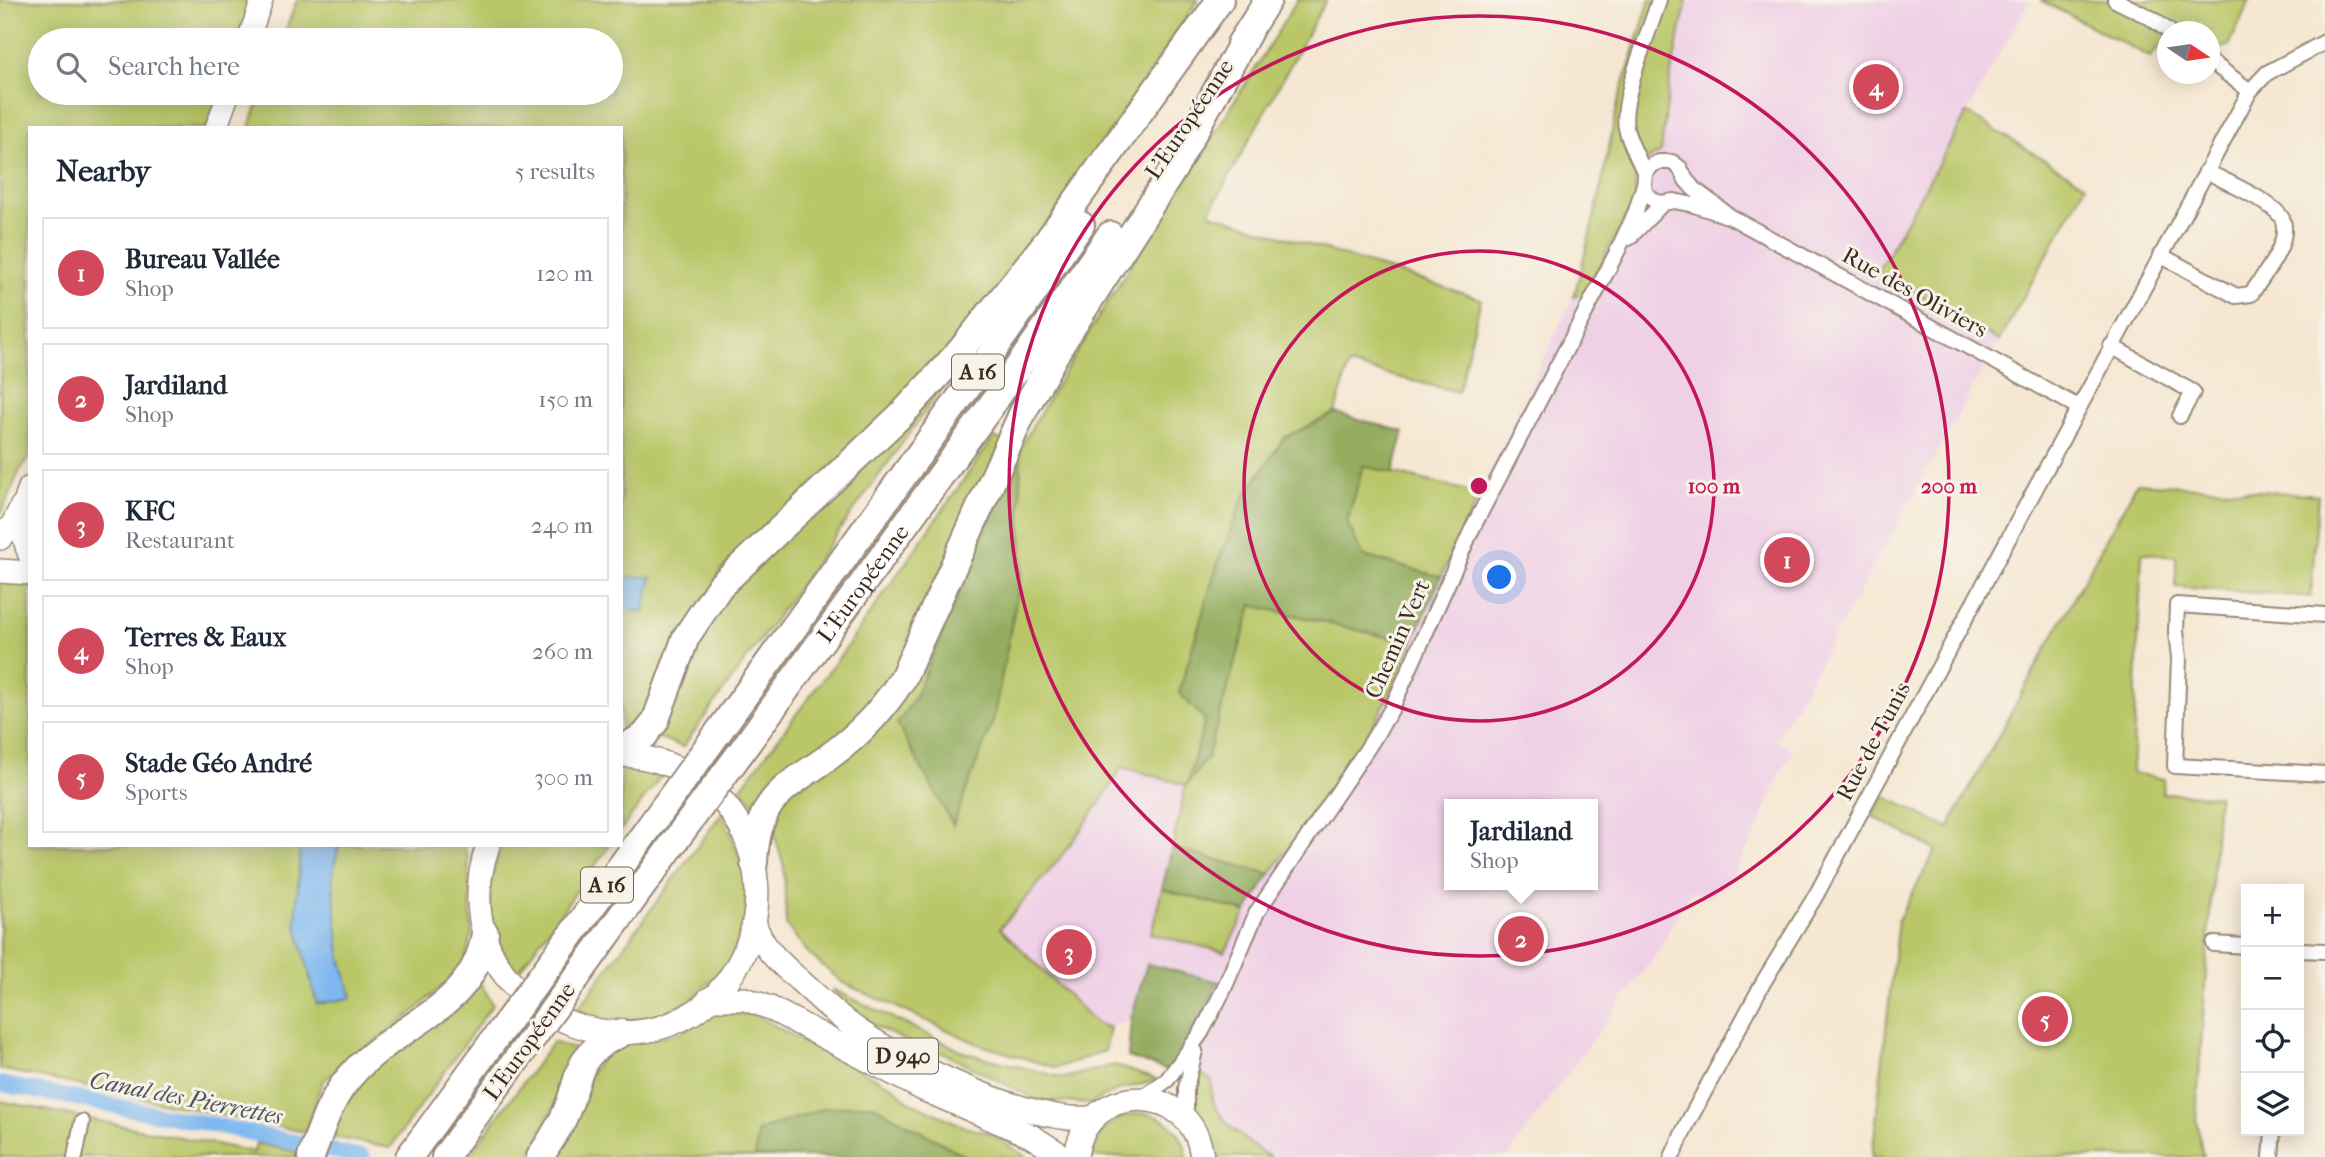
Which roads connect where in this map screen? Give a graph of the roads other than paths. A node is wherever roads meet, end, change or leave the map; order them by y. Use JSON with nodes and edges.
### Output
{"nodes":[{"id":1,"x":262,"y":0,"type":"edge"},
{"id":2,"x":1220,"y":0,"type":"edge"},
{"id":3,"x":1226,"y":0,"type":"edge"},
{"id":4,"x":1268,"y":0,"type":"edge"},
{"id":5,"x":1659,"y":0,"type":"edge"},
{"id":6,"x":2115,"y":0,"type":"edge"},
{"id":7,"x":2157,"y":22,"type":"edge"},
{"id":8,"x":252,"y":28,"type":"edge"},
{"id":9,"x":1250,"y":29,"type":"junction"},
{"id":10,"x":2325,"y":42,"type":"edge"},
{"id":11,"x":2220,"y":68,"type":"edge"},
{"id":12,"x":2250,"y":90,"type":"junction"},
{"id":13,"x":225,"y":105,"type":"edge"},
{"id":14,"x":217,"y":126,"type":"edge"},
{"id":15,"x":2206,"y":171,"type":"junction"},
{"id":16,"x":1644,"y":179,"type":"junction"},
{"id":17,"x":1686,"y":180,"type":"junction"},
{"id":18,"x":1669,"y":202,"type":"junction"},
{"id":19,"x":1731,"y":217,"type":"junction"},
{"id":20,"x":1617,"y":252,"type":"junction"},
{"id":21,"x":2160,"y":256,"type":"junction"},
{"id":22,"x":2111,"y":346,"type":"junction"},
{"id":23,"x":2078,"y":407,"type":"junction"},
{"id":24,"x":2180,"y":416,"type":"dead end"},
{"id":25,"x":28,"y":492,"type":"edge"},
{"id":26,"x":0,"y":538,"type":"edge"},
{"id":27,"x":28,"y":548,"type":"edge"},
{"id":28,"x":0,"y":571,"type":"edge"},
{"id":29,"x":28,"y":573,"type":"edge"},
{"id":30,"x":2325,"y":615,"type":"edge"},
{"id":31,"x":623,"y":748,"type":"edge"},
{"id":32,"x":623,"y":755,"type":"edge"},
{"id":33,"x":2325,"y":774,"type":"edge"},
{"id":34,"x":483,"y":852,"type":"edge"},
{"id":35,"x":754,"y":863,"type":"junction"},
{"id":36,"x":754,"y":921,"type":"junction"},
{"id":37,"x":485,"y":933,"type":"junction"},
{"id":38,"x":2214,"y":944,"type":"dead end"},
{"id":39,"x":2241,"y":946,"type":"edge"},
{"id":40,"x":2304,"y":950,"type":"edge"},
{"id":41,"x":2325,"y":951,"type":"edge"},
{"id":42,"x":709,"y":999,"type":"junction"},
{"id":43,"x":622,"y":1033,"type":"junction"},
{"id":44,"x":1201,"y":1034,"type":"junction"},
{"id":45,"x":1140,"y":1099,"type":"junction"},
{"id":46,"x":1095,"y":1117,"type":"junction"},
{"id":47,"x":1186,"y":1119,"type":"junction"},
{"id":48,"x":82,"y":1122,"type":"dead end"},
{"id":49,"x":2273,"y":1136,"type":"edge"},
{"id":50,"x":412,"y":1152,"type":"edge"},
{"id":51,"x":75,"y":1157,"type":"edge"},
{"id":52,"x":311,"y":1157,"type":"edge"},
{"id":53,"x":445,"y":1157,"type":"edge"},
{"id":54,"x":540,"y":1157,"type":"edge"},
{"id":55,"x":1064,"y":1157,"type":"edge"},
{"id":56,"x":1076,"y":1157,"type":"edge"},
{"id":57,"x":1202,"y":1157,"type":"edge"},
{"id":58,"x":1672,"y":1157,"type":"edge"},
{"id":59,"x":2271,"y":1157,"type":"edge"}],
"edges":[{"from":1,"to":8,"type":"main road"},
{"from":2,"to":31,"type":"highway"},
{"from":3,"to":50,"type":"highway","name":"L'Européenne","number":"A 16","bridge":true},
{"from":4,"to":9,"type":"highway","name":"L'Européenne","number":"A 16"},
{"from":5,"to":16,"type":"street"},
{"from":6,"to":7,"type":"street"},
{"from":9,"to":35,"type":"highway"},
{"from":9,"to":53,"type":"highway","name":"L'Européenne","number":"A 16","bridge":true},
{"from":10,"to":12,"type":"street","name":"Rue de Tunis"},
{"from":11,"to":12,"type":"street"},
{"from":12,"to":15,"type":"street","name":"Rue de Tunis"},
{"from":13,"to":14,"type":"main road"},
{"from":15,"to":21,"type":"street","name":"Rue de Tunis"},
{"from":15,"to":21,"type":"street"},
{"from":16,"to":17,"type":"street"},
{"from":16,"to":18,"type":"street"},
{"from":16,"to":20,"type":"street","name":"Chemin Vert"},
{"from":17,"to":18,"type":"street"},
{"from":17,"to":19,"type":"street"},
{"from":18,"to":19,"type":"street"},
{"from":18,"to":20,"type":"street","name":"Chemin Vert"},
{"from":19,"to":23,"type":"street","name":"Rue des Oliviers"},
{"from":20,"to":44,"type":"street","name":"Chemin Vert"},
{"from":21,"to":22,"type":"street","name":"Rue de Tunis"},
{"from":22,"to":23,"type":"street","name":"Rue de Tunis"},
{"from":22,"to":24,"type":"street"},
{"from":23,"to":58,"type":"street","name":"Rue de Tunis"},
{"from":25,"to":26,"type":"main road"},
{"from":25,"to":27,"type":"main road"},
{"from":28,"to":29,"type":"main road"},
{"from":30,"to":33,"type":"street"},
{"from":32,"to":35,"type":"main road"},
{"from":34,"to":37,"type":"main road"},
{"from":35,"to":36,"type":"main road"},
{"from":36,"to":42,"type":"main road"},
{"from":36,"to":46,"type":"main road","number":"D 940"},
{"from":37,"to":43,"type":"main road"},
{"from":37,"to":52,"type":"highway"},
{"from":38,"to":39,"type":"street"},
{"from":40,"to":41,"type":"street"},
{"from":42,"to":43,"type":"main road"},
{"from":42,"to":55,"type":"main road","number":"D 940"},
{"from":43,"to":54,"type":"highway"},
{"from":44,"to":45,"type":"street"},
{"from":44,"to":47,"type":"street"},
{"from":45,"to":46,"type":"main road"},
{"from":45,"to":47,"type":"main road"},
{"from":46,"to":56,"type":"main road"},
{"from":47,"to":57,"type":"main road"},
{"from":48,"to":51,"type":"street"},
{"from":49,"to":59,"type":"street"}]}
